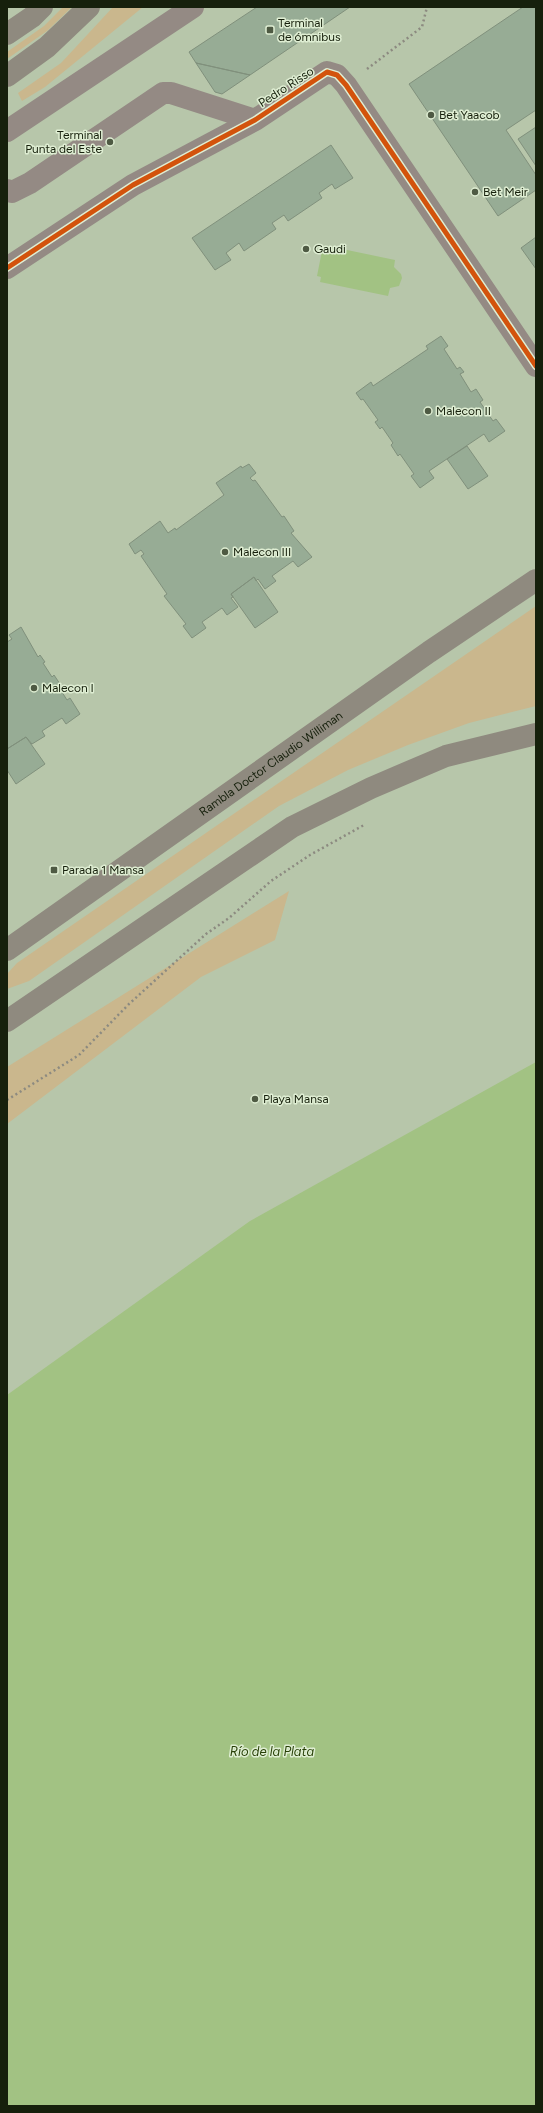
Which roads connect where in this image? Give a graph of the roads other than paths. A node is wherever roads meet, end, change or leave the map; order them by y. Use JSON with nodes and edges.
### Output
{"nodes":[{"id":1,"x":42,"y":7,"type":"edge"},
{"id":2,"x":89,"y":7,"type":"edge"},
{"id":3,"x":193,"y":7,"type":"edge"},
{"id":4,"x":7,"y":34,"type":"edge"},
{"id":5,"x":7,"y":76,"type":"edge"},
{"id":6,"x":255,"y":120,"type":"junction"},
{"id":7,"x":7,"y":131,"type":"edge"},
{"id":8,"x":7,"y":190,"type":"edge"},
{"id":9,"x":10,"y":259,"type":"edge"},
{"id":10,"x":536,"y":366,"type":"edge"},
{"id":11,"x":536,"y":580,"type":"edge"},
{"id":12,"x":536,"y":734,"type":"edge"},
{"id":13,"x":7,"y":950,"type":"edge"},
{"id":14,"x":7,"y":1021,"type":"edge"}],
"edges":[{"from":1,"to":4,"type":"main road"},
{"from":2,"to":5,"type":"main road"},
{"from":3,"to":7,"type":"street"},
{"from":6,"to":8,"type":"street"},
{"from":6,"to":9,"type":"street","name":"Pedro Risso"},
{"from":6,"to":10,"type":"street","name":"Pedro Risso"},
{"from":11,"to":13,"type":"main road","name":"Rambla Doctor Claudio Williman"},
{"from":12,"to":14,"type":"main road"}]}
